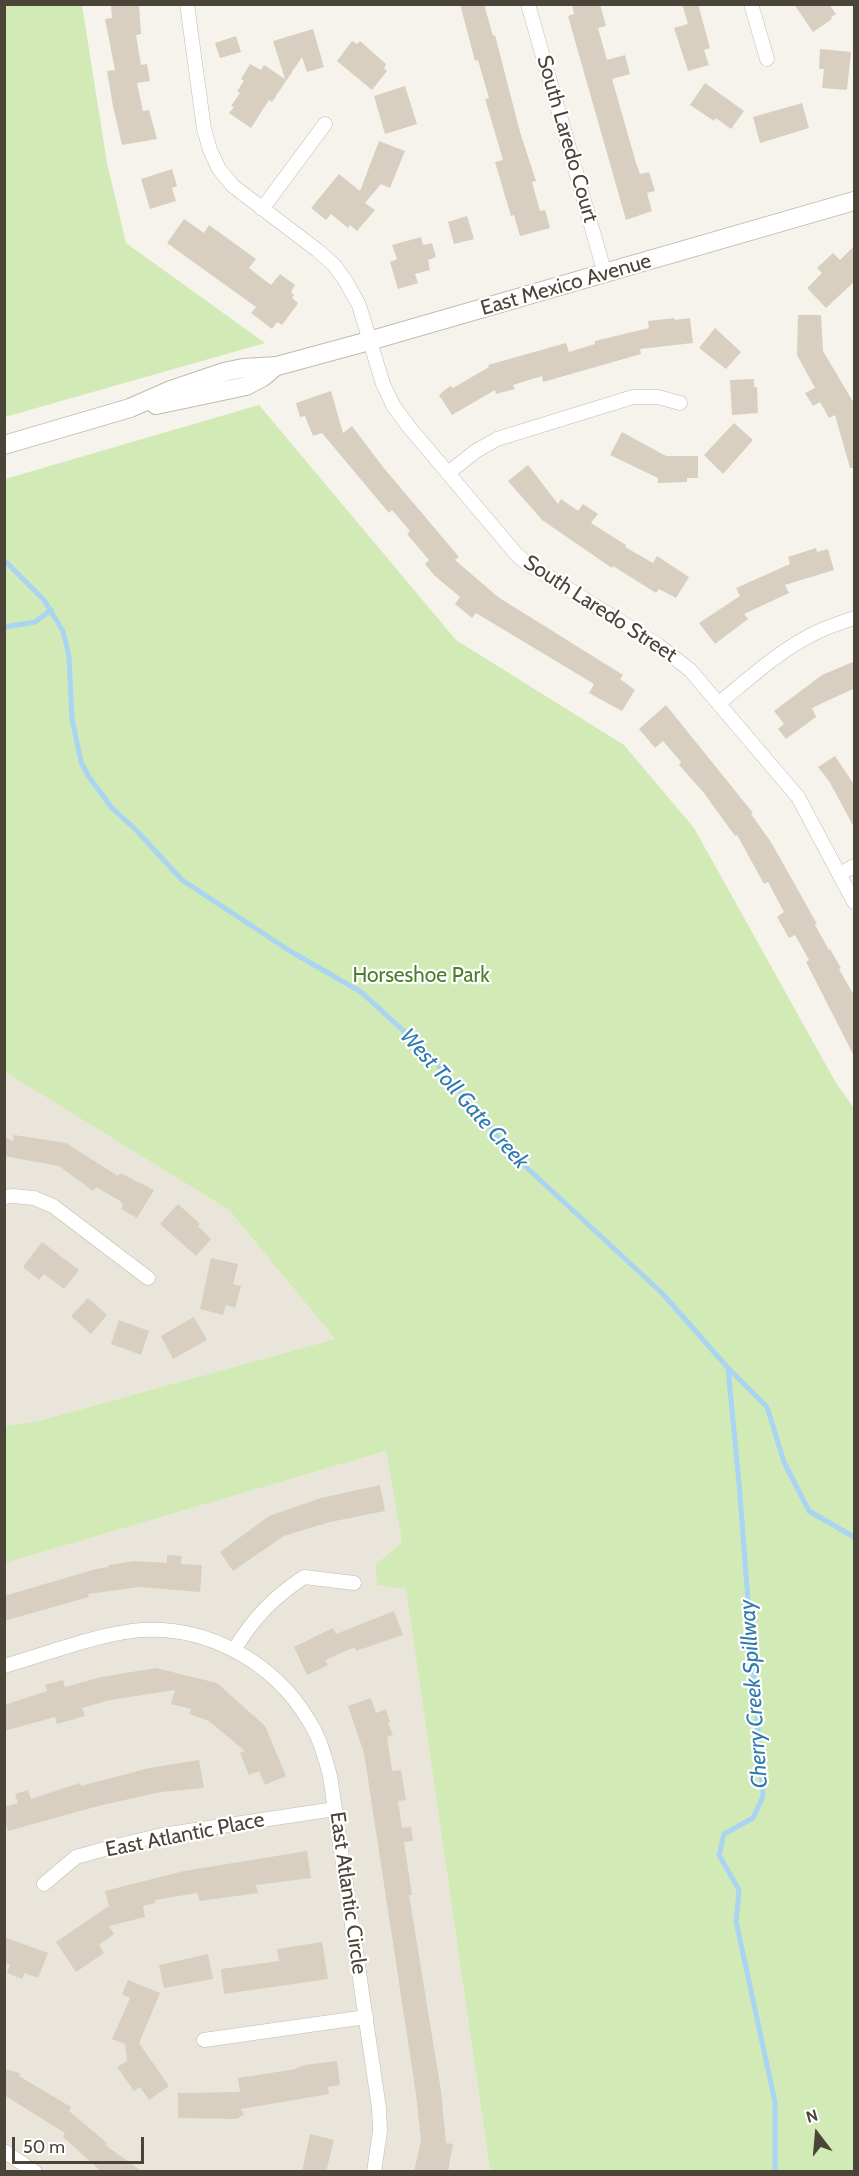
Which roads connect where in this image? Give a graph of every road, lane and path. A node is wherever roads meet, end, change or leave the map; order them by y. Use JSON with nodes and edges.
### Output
{"nodes":[{"id":1,"x":187,"y":4,"type":"edge"},
{"id":2,"x":528,"y":4,"type":"edge"},
{"id":3,"x":751,"y":4,"type":"edge"},
{"id":4,"x":767,"y":59,"type":"dead end"},
{"id":5,"x":325,"y":124,"type":"dead end"},
{"id":6,"x":855,"y":201,"type":"edge"},
{"id":7,"x":262,"y":209,"type":"junction"},
{"id":8,"x":605,"y":274,"type":"junction"},
{"id":9,"x":369,"y":341,"type":"junction"},
{"id":10,"x":680,"y":403,"type":"dead end"},
{"id":11,"x":4,"y":445,"type":"edge"},
{"id":12,"x":448,"y":473,"type":"junction"},
{"id":13,"x":855,"y":618,"type":"edge"},
{"id":14,"x":719,"y":703,"type":"junction"},
{"id":15,"x":855,"y":866,"type":"edge"},
{"id":16,"x":840,"y":874,"type":"junction"},
{"id":17,"x":855,"y":902,"type":"edge"},
{"id":18,"x":4,"y":1197,"type":"edge"},
{"id":19,"x":148,"y":1278,"type":"dead end"},
{"id":20,"x":354,"y":1583,"type":"dead end"},
{"id":21,"x":234,"y":1650,"type":"junction"},
{"id":22,"x":4,"y":1666,"type":"edge"},
{"id":23,"x":335,"y":1809,"type":"junction"},
{"id":24,"x":44,"y":1884,"type":"dead end"},
{"id":25,"x":366,"y":2017,"type":"junction"},
{"id":26,"x":204,"y":2040,"type":"dead end"},
{"id":27,"x":4,"y":2151,"type":"edge"},
{"id":28,"x":35,"y":2172,"type":"edge"},
{"id":29,"x":374,"y":2172,"type":"edge"}],
"edges":[{"from":1,"to":7,"type":"street","name":"South Laredo Street"},
{"from":2,"to":8,"type":"street","name":"South Laredo Court"},
{"from":3,"to":4,"type":"street"},
{"from":5,"to":7,"type":"street"},
{"from":6,"to":8,"type":"street","name":"East Mexico Avenue"},
{"from":7,"to":9,"type":"street","name":"South Laredo Street"},
{"from":8,"to":9,"type":"street","name":"East Mexico Avenue"},
{"from":9,"to":11,"type":"street","name":"East Mexico Avenue"},
{"from":9,"to":12,"type":"street","name":"South Laredo Street"},
{"from":10,"to":12,"type":"street"},
{"from":12,"to":14,"type":"street","name":"South Laredo Street"},
{"from":13,"to":14,"type":"street"},
{"from":14,"to":16,"type":"street","name":"South Laredo Street"},
{"from":15,"to":16,"type":"street"},
{"from":16,"to":17,"type":"street","name":"South Laredo Street"},
{"from":18,"to":19,"type":"street"},
{"from":20,"to":21,"type":"street"},
{"from":21,"to":22,"type":"street","name":"East Atlantic Circle"},
{"from":21,"to":23,"type":"street","name":"East Atlantic Circle"},
{"from":23,"to":24,"type":"street","name":"East Atlantic Place"},
{"from":23,"to":25,"type":"street","name":"East Atlantic Circle"},
{"from":25,"to":26,"type":"street"},
{"from":25,"to":29,"type":"street","name":"East Atlantic Circle"},
{"from":27,"to":28,"type":"street"}]}
